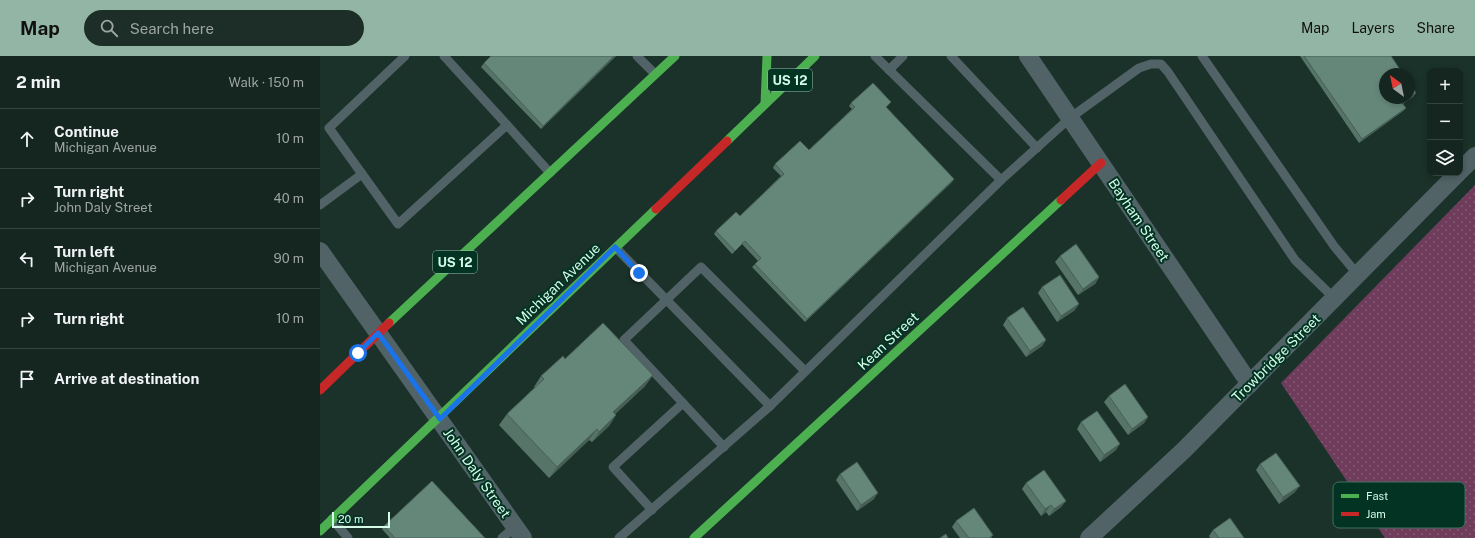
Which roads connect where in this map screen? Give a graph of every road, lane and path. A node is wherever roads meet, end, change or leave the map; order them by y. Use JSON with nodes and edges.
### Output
{"nodes":[{"id":1,"x":405,"y":56,"type":"edge"},
{"id":2,"x":444,"y":56,"type":"edge"},
{"id":3,"x":637,"y":56,"type":"edge"},
{"id":4,"x":675,"y":56,"type":"edge"},
{"id":5,"x":767,"y":56,"type":"edge"},
{"id":6,"x":815,"y":56,"type":"edge"},
{"id":7,"x":875,"y":56,"type":"edge"},
{"id":8,"x":903,"y":56,"type":"edge"},
{"id":9,"x":951,"y":56,"type":"edge"},
{"id":10,"x":1028,"y":56,"type":"edge"},
{"id":11,"x":1202,"y":56,"type":"edge"},
{"id":12,"x":889,"y":70,"type":"junction"},
{"id":13,"x":655,"y":74,"type":"junction"},
{"id":14,"x":765,"y":104,"type":"junction"},
{"id":15,"x":1070,"y":118,"type":"junction"},
{"id":16,"x":507,"y":125,"type":"junction"},
{"id":17,"x":1037,"y":148,"type":"junction"},
{"id":18,"x":1475,"y":156,"type":"edge"},
{"id":19,"x":1101,"y":163,"type":"junction"},
{"id":20,"x":1463,"y":168,"type":"edge"},
{"id":21,"x":550,"y":173,"type":"junction"},
{"id":22,"x":362,"y":174,"type":"junction"},
{"id":23,"x":1455,"y":176,"type":"edge"},
{"id":24,"x":1001,"y":180,"type":"junction"},
{"id":25,"x":320,"y":205,"type":"edge"},
{"id":26,"x":615,"y":247,"type":"junction"},
{"id":27,"x":320,"y":251,"type":"edge"},
{"id":28,"x":1358,"y":275,"type":"junction"},
{"id":29,"x":1335,"y":299,"type":"junction"},
{"id":30,"x":666,"y":300,"type":"junction"},
{"id":31,"x":378,"y":333,"type":"junction"},
{"id":32,"x":805,"y":372,"type":"junction"},
{"id":33,"x":1250,"y":384,"type":"junction"},
{"id":34,"x":320,"y":390,"type":"edge"},
{"id":35,"x":683,"y":403,"type":"junction"},
{"id":36,"x":770,"y":406,"type":"junction"},
{"id":37,"x":440,"y":419,"type":"junction"},
{"id":38,"x":724,"y":446,"type":"junction"},
{"id":39,"x":652,"y":510,"type":"junction"},
{"id":40,"x":332,"y":519,"type":"junction"},
{"id":41,"x":320,"y":530,"type":"edge"},
{"id":42,"x":513,"y":534,"type":"edge"},
{"id":43,"x":348,"y":538,"type":"edge"},
{"id":44,"x":619,"y":538,"type":"edge"},
{"id":45,"x":694,"y":538,"type":"edge"},
{"id":46,"x":1089,"y":538,"type":"edge"}],
"edges":[{"from":1,"to":22,"type":"lane"},
{"from":2,"to":16,"type":"lane"},
{"from":3,"to":13,"type":"lane"},
{"from":4,"to":13,"type":"main road","number":"US 12"},
{"from":5,"to":14,"type":"main road"},
{"from":6,"to":14,"type":"main road","name":"Michigan Avenue","number":"US 12"},
{"from":7,"to":12,"type":"lane"},
{"from":8,"to":12,"type":"lane"},
{"from":9,"to":17,"type":"lane"},
{"from":10,"to":15,"type":"street","name":"Bayham Street"},
{"from":11,"to":28,"type":"lane"},
{"from":12,"to":24,"type":"lane"},
{"from":13,"to":21,"type":"main road","number":"US 12"},
{"from":14,"to":26,"type":"main road","name":"Michigan Avenue","number":"US 12"},
{"from":15,"to":17,"type":"lane"},
{"from":15,"to":19,"type":"street","name":"Bayham Street"},
{"from":15,"to":29,"type":"lane"},
{"from":16,"to":21,"type":"lane"},
{"from":16,"to":22,"type":"lane"},
{"from":17,"to":24,"type":"lane"},
{"from":18,"to":20,"type":"street","name":"Trowbridge Street"},
{"from":19,"to":33,"type":"street","name":"Bayham Street"},
{"from":19,"to":45,"type":"main road","name":"Kean Street"},
{"from":21,"to":31,"type":"main road","number":"US 12"},
{"from":22,"to":25,"type":"lane"},
{"from":23,"to":28,"type":"street","name":"Trowbridge Street"},
{"from":24,"to":32,"type":"lane"},
{"from":26,"to":30,"type":"lane"},
{"from":26,"to":37,"type":"main road","name":"Michigan Avenue","number":"US 12"},
{"from":27,"to":31,"type":"street","name":"John Daly Street"},
{"from":28,"to":29,"type":"street","name":"Trowbridge Street"},
{"from":29,"to":33,"type":"street","name":"Trowbridge Street"},
{"from":30,"to":32,"type":"lane"},
{"from":30,"to":35,"type":"lane"},
{"from":30,"to":36,"type":"lane"},
{"from":31,"to":34,"type":"main road","number":"US 12"},
{"from":31,"to":37,"type":"street","name":"John Daly Street"},
{"from":32,"to":36,"type":"lane"},
{"from":33,"to":46,"type":"street","name":"Trowbridge Street"},
{"from":35,"to":38,"type":"lane"},
{"from":35,"to":39,"type":"lane"},
{"from":36,"to":38,"type":"lane"},
{"from":37,"to":40,"type":"main road","name":"Michigan Avenue","number":"US 12"},
{"from":37,"to":42,"type":"street","name":"John Daly Street"},
{"from":38,"to":39,"type":"lane"},
{"from":39,"to":44,"type":"lane"},
{"from":40,"to":41,"type":"main road","name":"Michigan Avenue","number":"US 12"},
{"from":40,"to":43,"type":"lane"}]}
